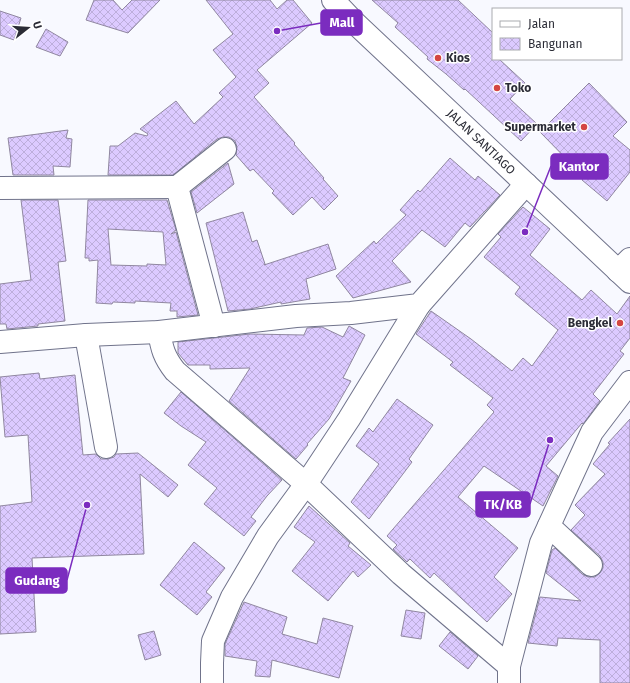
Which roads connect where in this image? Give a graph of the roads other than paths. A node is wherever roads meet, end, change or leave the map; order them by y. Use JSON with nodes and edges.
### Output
{"nodes":[{"id":1,"x":333,"y":0,"type":"edge"},
{"id":2,"x":225,"y":149,"type":"dead end"},
{"id":3,"x":526,"y":184,"type":"junction"},
{"id":4,"x":177,"y":187,"type":"junction"},
{"id":5,"x":0,"y":188,"type":"edge"},
{"id":6,"x":626,"y":271,"type":"edge"},
{"id":7,"x":419,"y":305,"type":"junction"},
{"id":8,"x":214,"y":326,"type":"junction"},
{"id":9,"x":159,"y":332,"type":"junction"},
{"id":10,"x":86,"y":335,"type":"junction"},
{"id":11,"x":0,"y":342,"type":"edge"},
{"id":12,"x":630,"y":382,"type":"edge"},
{"id":13,"x":106,"y":447,"type":"dead end"},
{"id":14,"x":306,"y":484,"type":"junction"},
{"id":15,"x":549,"y":526,"type":"junction"},
{"id":16,"x":591,"y":565,"type":"dead end"},
{"id":17,"x":509,"y":674,"type":"edge"},
{"id":18,"x":212,"y":683,"type":"edge"}],
"edges":[{"from":1,"to":3,"type":"main road","name":"JALAN SANTIAGO"},
{"from":2,"to":4,"type":"main road"},
{"from":3,"to":6,"type":"main road","name":"JALAN SANTIAGO"},
{"from":3,"to":7,"type":"main road"},
{"from":4,"to":5,"type":"main road"},
{"from":4,"to":8,"type":"main road"},
{"from":7,"to":8,"type":"main road"},
{"from":7,"to":14,"type":"main road"},
{"from":8,"to":9,"type":"main road"},
{"from":9,"to":10,"type":"main road"},
{"from":9,"to":14,"type":"main road"},
{"from":10,"to":11,"type":"main road"},
{"from":10,"to":13,"type":"main road"},
{"from":12,"to":15,"type":"main road"},
{"from":14,"to":17,"type":"main road"},
{"from":14,"to":18,"type":"main road"},
{"from":15,"to":16,"type":"main road"},
{"from":15,"to":17,"type":"main road"}]}
